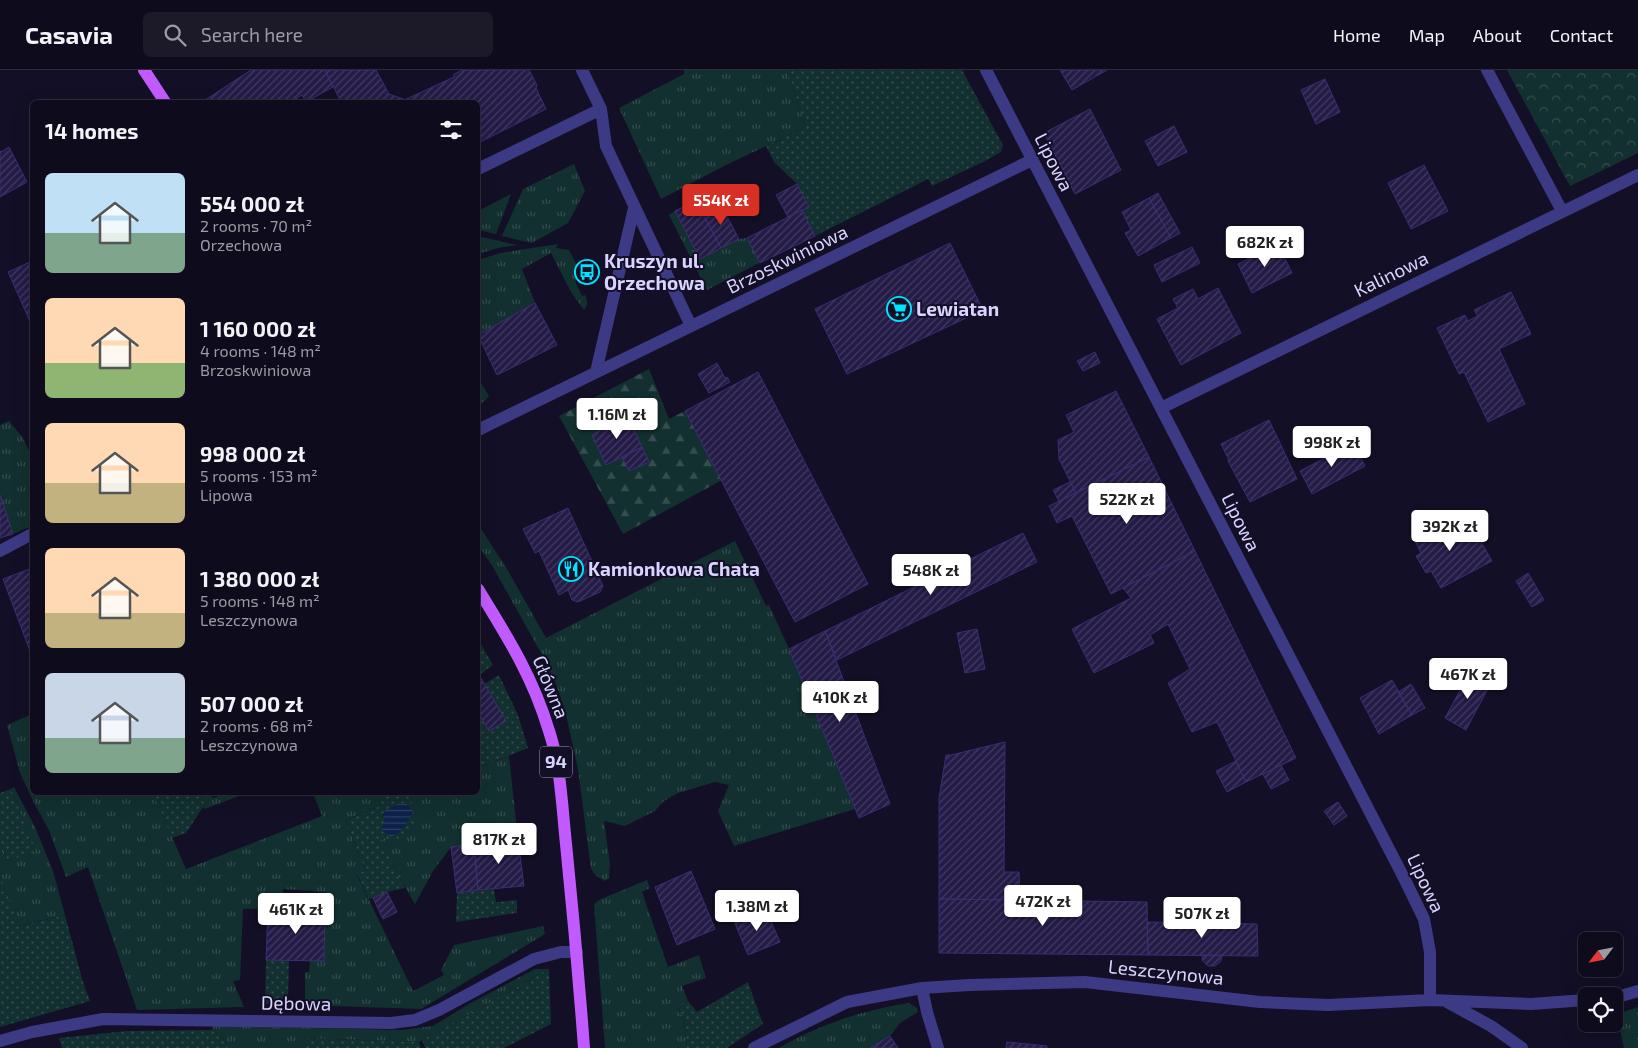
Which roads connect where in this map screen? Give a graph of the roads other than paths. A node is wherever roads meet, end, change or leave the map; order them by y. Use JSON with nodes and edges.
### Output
{"nodes":[{"id":1,"x":144,"y":70,"type":"edge"},
{"id":2,"x":582,"y":70,"type":"edge"},
{"id":3,"x":986,"y":70,"type":"edge"},
{"id":4,"x":1487,"y":70,"type":"edge"},
{"id":5,"x":164,"y":100,"type":"edge"},
{"id":6,"x":601,"y":109,"type":"junction"},
{"id":7,"x":1032,"y":160,"type":"junction"},
{"id":8,"x":480,"y":167,"type":"edge"},
{"id":9,"x":1638,"y":175,"type":"edge"},
{"id":10,"x":634,"y":208,"type":"junction"},
{"id":11,"x":1562,"y":211,"type":"junction"},
{"id":12,"x":691,"y":326,"type":"junction"},
{"id":13,"x":596,"y":372,"type":"junction"},
{"id":14,"x":1161,"y":408,"type":"junction"},
{"id":15,"x":480,"y":429,"type":"edge"},
{"id":16,"x":30,"y":535,"type":"edge"},
{"id":17,"x":0,"y":551,"type":"edge"},
{"id":18,"x":480,"y":592,"type":"edge"},
{"id":19,"x":577,"y":952,"type":"junction"},
{"id":20,"x":922,"y":988,"type":"junction"},
{"id":21,"x":1638,"y":991,"type":"edge"},
{"id":22,"x":1623,"y":995,"type":"edge"},
{"id":23,"x":1430,"y":1000,"type":"junction"},
{"id":24,"x":1445,"y":1001,"type":"junction"},
{"id":25,"x":1578,"y":1001,"type":"edge"},
{"id":26,"x":0,"y":1041,"type":"edge"},
{"id":27,"x":584,"y":1048,"type":"edge"},
{"id":28,"x":754,"y":1048,"type":"edge"},
{"id":29,"x":938,"y":1048,"type":"edge"},
{"id":30,"x":1522,"y":1048,"type":"edge"}],
"edges":[{"from":1,"to":5,"type":"main road"},
{"from":2,"to":6,"type":"street"},
{"from":3,"to":7,"type":"street","name":"Lipowa"},
{"from":4,"to":11,"type":"street"},
{"from":6,"to":8,"type":"street"},
{"from":6,"to":10,"type":"street"},
{"from":7,"to":12,"type":"street","name":"Brzoskwiniowa"},
{"from":7,"to":14,"type":"street","name":"Lipowa"},
{"from":9,"to":11,"type":"street","name":"Kalinowa"},
{"from":10,"to":12,"type":"street"},
{"from":10,"to":13,"type":"street"},
{"from":11,"to":14,"type":"street","name":"Kalinowa"},
{"from":12,"to":13,"type":"street","name":"Brzoskwiniowa"},
{"from":13,"to":15,"type":"street","name":"Brzoskwiniowa"},
{"from":14,"to":23,"type":"street","name":"Lipowa"},
{"from":16,"to":17,"type":"street"},
{"from":18,"to":19,"type":"main road","name":"Główna","number":"94"},
{"from":19,"to":26,"type":"street","name":"Dębowa"},
{"from":19,"to":27,"type":"main road","name":"Główna","number":"94"},
{"from":20,"to":23,"type":"street","name":"Leszczynowa"},
{"from":20,"to":28,"type":"street","name":"Leszczynowa"},
{"from":20,"to":29,"type":"street"},
{"from":21,"to":22,"type":"street"},
{"from":23,"to":24,"type":"street","name":"Leszczynowa"},
{"from":24,"to":25,"type":"street","name":"Leszczynowa"},
{"from":24,"to":30,"type":"street"}]}
